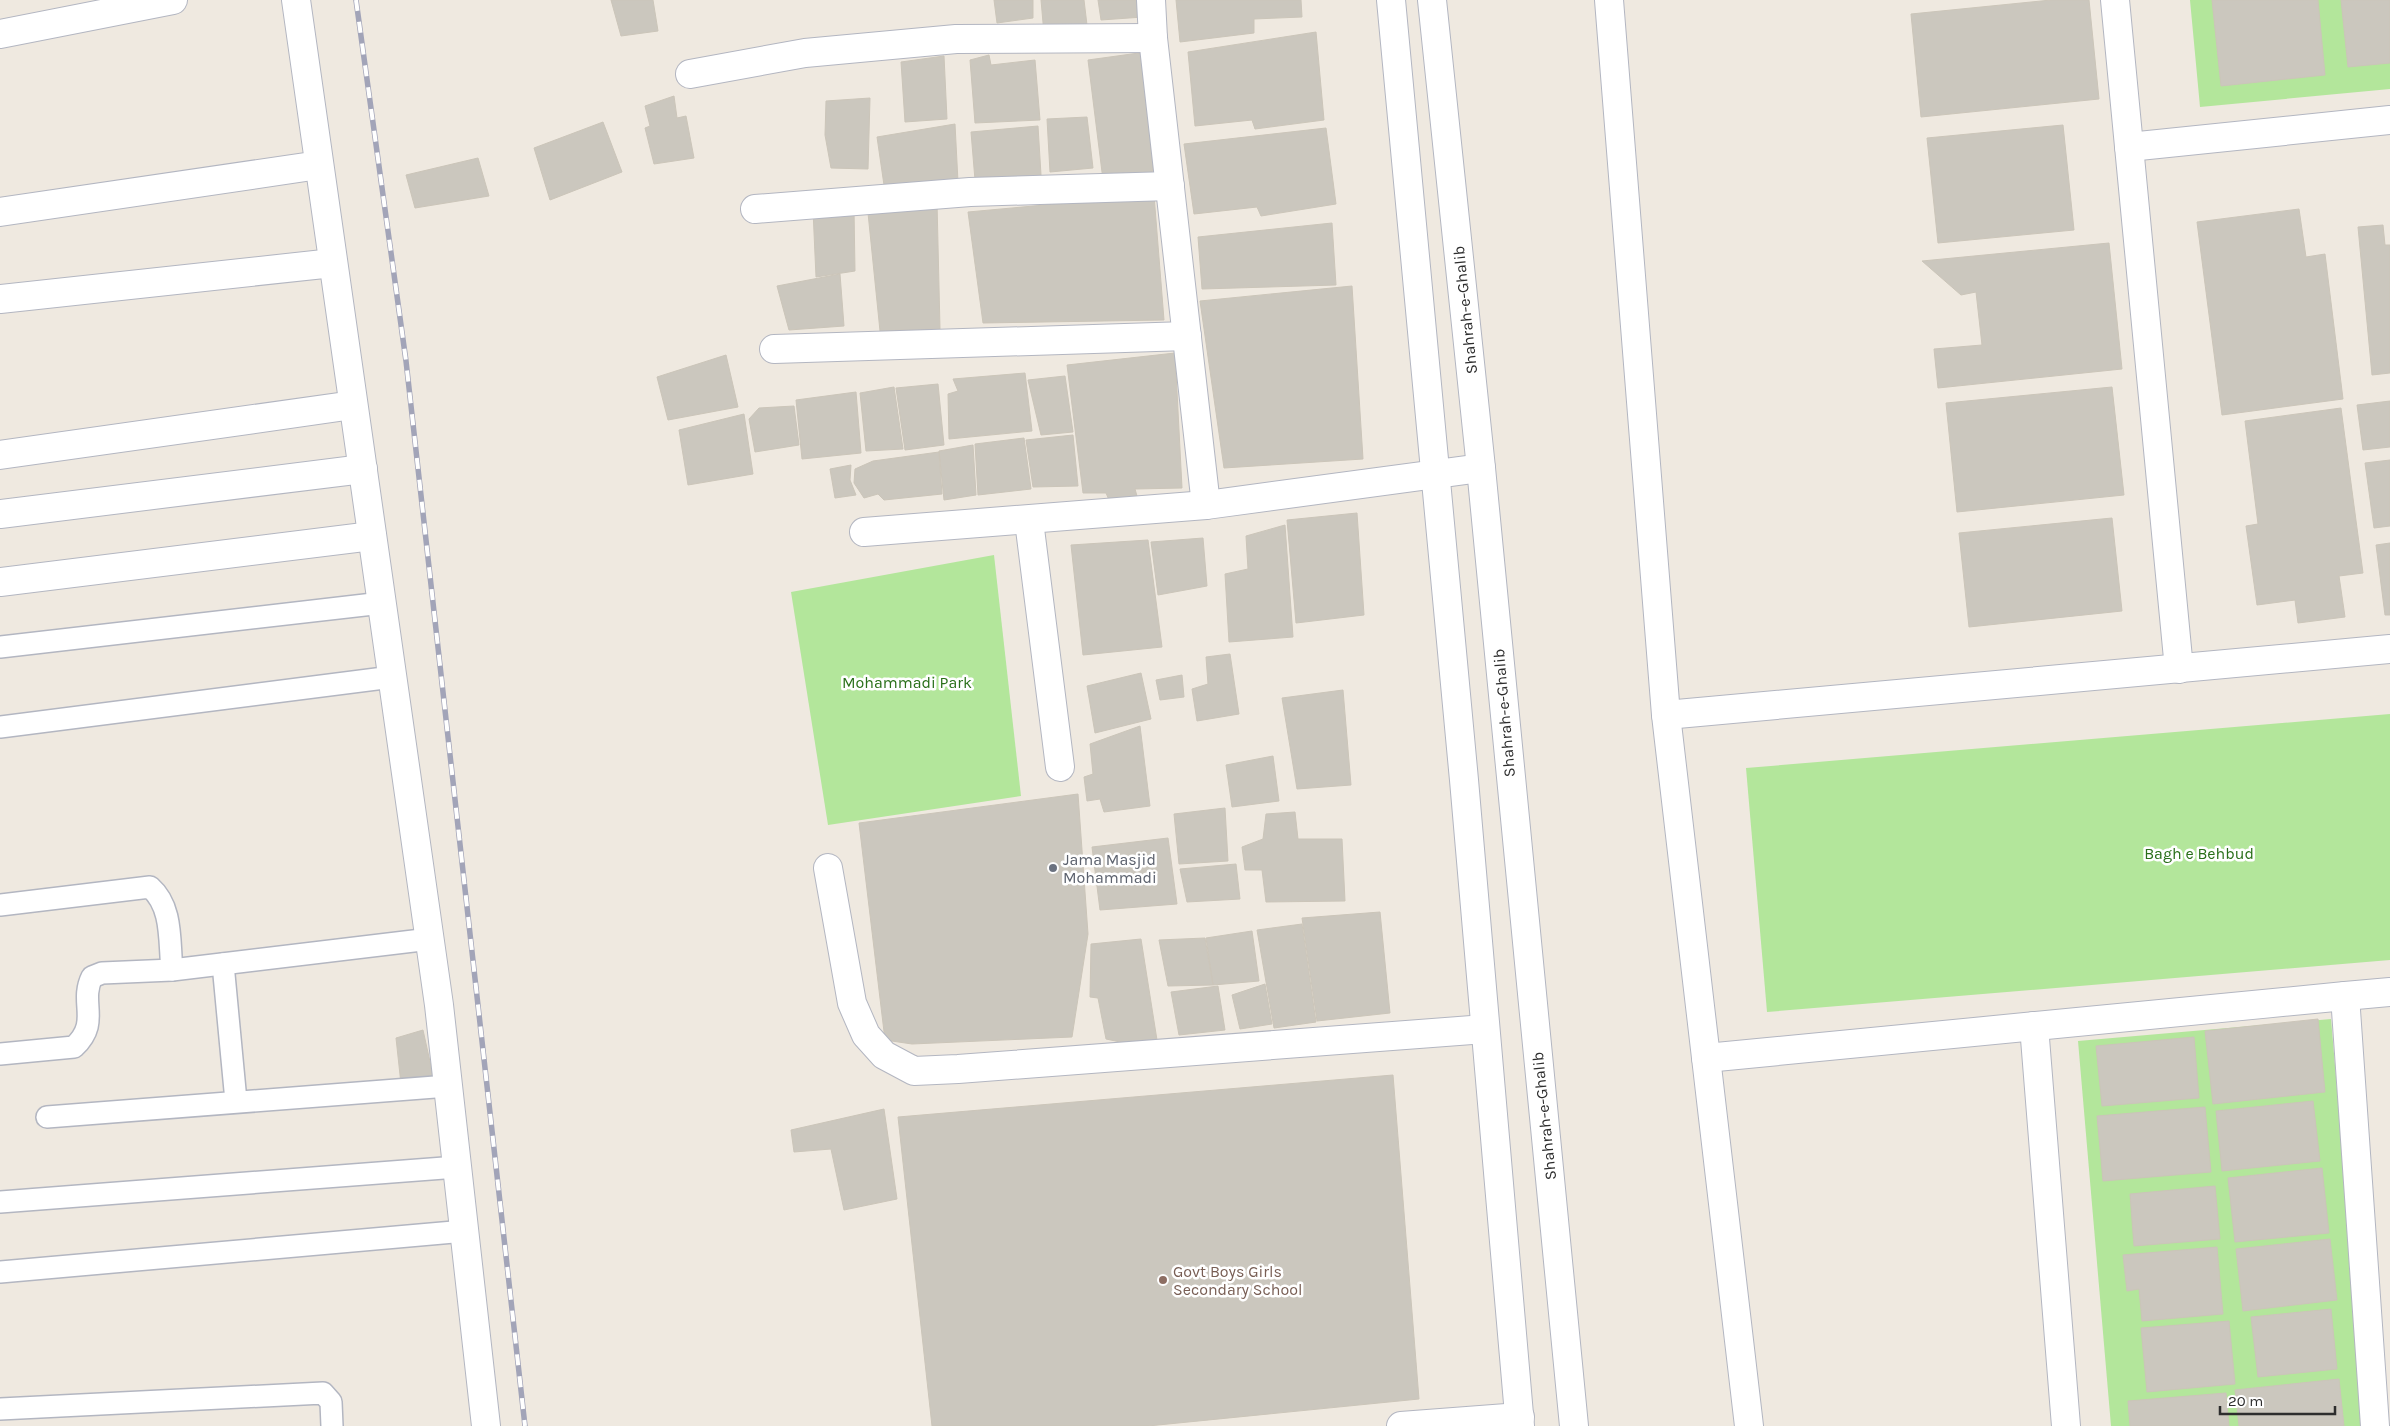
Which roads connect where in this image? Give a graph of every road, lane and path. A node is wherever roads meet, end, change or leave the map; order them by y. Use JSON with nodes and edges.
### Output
{"nodes":[{"id":1,"x":174,"y":0,"type":"edge"},
{"id":2,"x":296,"y":0,"type":"edge"},
{"id":3,"x":1151,"y":0,"type":"edge"},
{"id":4,"x":1391,"y":0,"type":"edge"},
{"id":5,"x":1432,"y":0,"type":"edge"},
{"id":6,"x":1609,"y":0,"type":"edge"},
{"id":7,"x":2115,"y":0,"type":"edge"},
{"id":8,"x":0,"y":34,"type":"edge"},
{"id":9,"x":1154,"y":38,"type":"junction"},
{"id":10,"x":690,"y":74,"type":"dead end"},
{"id":11,"x":2390,"y":120,"type":"edge"},
{"id":12,"x":2129,"y":147,"type":"junction"},
{"id":13,"x":319,"y":165,"type":"junction"},
{"id":14,"x":1170,"y":186,"type":"junction"},
{"id":15,"x":755,"y":209,"type":"dead end"},
{"id":16,"x":0,"y":212,"type":"edge"},
{"id":17,"x":333,"y":263,"type":"junction"},
{"id":18,"x":0,"y":299,"type":"edge"},
{"id":19,"x":1187,"y":336,"type":"junction"},
{"id":20,"x":774,"y":350,"type":"dead end"},
{"id":21,"x":353,"y":405,"type":"junction"},
{"id":22,"x":0,"y":455,"type":"edge"},
{"id":23,"x":1481,"y":468,"type":"junction"},
{"id":24,"x":362,"y":469,"type":"junction"},
{"id":25,"x":1434,"y":473,"type":"junction"},
{"id":26,"x":1206,"y":506,"type":"junction"},
{"id":27,"x":0,"y":514,"type":"edge"},
{"id":28,"x":1028,"y":521,"type":"junction"},
{"id":29,"x":864,"y":532,"type":"dead end"},
{"id":30,"x":372,"y":536,"type":"junction"},
{"id":31,"x":0,"y":582,"type":"edge"},
{"id":32,"x":382,"y":602,"type":"junction"},
{"id":33,"x":0,"y":647,"type":"edge"},
{"id":34,"x":2390,"y":649,"type":"edge"},
{"id":35,"x":2179,"y":669,"type":"junction"},
{"id":36,"x":392,"y":677,"type":"junction"},
{"id":37,"x":1666,"y":715,"type":"junction"},
{"id":38,"x":0,"y":727,"type":"edge"},
{"id":39,"x":1060,"y":767,"type":"dead end"},
{"id":40,"x":828,"y":868,"type":"dead end"},
{"id":41,"x":0,"y":905,"type":"edge"},
{"id":42,"x":430,"y":939,"type":"junction"},
{"id":43,"x":223,"y":964,"type":"junction"},
{"id":44,"x":172,"y":970,"type":"junction"},
{"id":45,"x":2390,"y":992,"type":"edge"},
{"id":46,"x":2345,"y":996,"type":"junction"},
{"id":47,"x":2034,"y":1026,"type":"junction"},
{"id":48,"x":1486,"y":1029,"type":"junction"},
{"id":49,"x":0,"y":1054,"type":"edge"},
{"id":50,"x":1706,"y":1058,"type":"junction"},
{"id":51,"x":448,"y":1086,"type":"junction"},
{"id":52,"x":236,"y":1101,"type":"junction"},
{"id":53,"x":48,"y":1117,"type":"dead end"},
{"id":54,"x":457,"y":1167,"type":"junction"},
{"id":55,"x":0,"y":1202,"type":"edge"},
{"id":56,"x":465,"y":1231,"type":"junction"},
{"id":57,"x":0,"y":1272,"type":"edge"},
{"id":58,"x":0,"y":1409,"type":"edge"},
{"id":59,"x":1520,"y":1422,"type":"edge"},
{"id":60,"x":332,"y":1426,"type":"edge"},
{"id":61,"x":486,"y":1426,"type":"edge"},
{"id":62,"x":1401,"y":1426,"type":"edge"},
{"id":63,"x":1574,"y":1426,"type":"edge"},
{"id":64,"x":1749,"y":1426,"type":"edge"},
{"id":65,"x":2066,"y":1426,"type":"edge"},
{"id":66,"x":2375,"y":1426,"type":"edge"}],
"edges":[{"from":1,"to":8,"type":"street"},
{"from":2,"to":13,"type":"street"},
{"from":3,"to":9,"type":"street"},
{"from":4,"to":25,"type":"street"},
{"from":5,"to":23,"type":"street","name":"Shahrah-e-Ghalib"},
{"from":6,"to":37,"type":"street"},
{"from":7,"to":12,"type":"street"},
{"from":9,"to":10,"type":"street"},
{"from":9,"to":14,"type":"street"},
{"from":11,"to":12,"type":"street"},
{"from":12,"to":35,"type":"street"},
{"from":13,"to":16,"type":"street"},
{"from":13,"to":17,"type":"street"},
{"from":14,"to":15,"type":"street"},
{"from":14,"to":19,"type":"street"},
{"from":17,"to":18,"type":"street"},
{"from":17,"to":21,"type":"street"},
{"from":19,"to":20,"type":"street"},
{"from":19,"to":26,"type":"street"},
{"from":21,"to":22,"type":"street"},
{"from":21,"to":24,"type":"street"},
{"from":23,"to":25,"type":"street"},
{"from":23,"to":63,"type":"street","name":"Shahrah-e-Ghalib"},
{"from":24,"to":27,"type":"street"},
{"from":24,"to":30,"type":"street"},
{"from":25,"to":26,"type":"street"},
{"from":25,"to":48,"type":"street"},
{"from":26,"to":28,"type":"street"},
{"from":28,"to":29,"type":"street"},
{"from":28,"to":39,"type":"street"},
{"from":30,"to":31,"type":"street"},
{"from":30,"to":32,"type":"street"},
{"from":32,"to":33,"type":"lane"},
{"from":32,"to":36,"type":"street"},
{"from":34,"to":35,"type":"street"},
{"from":35,"to":37,"type":"street"},
{"from":36,"to":38,"type":"lane"},
{"from":36,"to":42,"type":"street"},
{"from":37,"to":50,"type":"street"},
{"from":40,"to":48,"type":"street"},
{"from":41,"to":44,"type":"lane"},
{"from":42,"to":43,"type":"lane"},
{"from":42,"to":51,"type":"street"},
{"from":43,"to":44,"type":"lane"},
{"from":43,"to":52,"type":"lane"},
{"from":44,"to":49,"type":"lane"},
{"from":45,"to":46,"type":"street"},
{"from":46,"to":47,"type":"street"},
{"from":46,"to":66,"type":"street"},
{"from":47,"to":50,"type":"street"},
{"from":47,"to":65,"type":"street"},
{"from":48,"to":59,"type":"street"},
{"from":50,"to":64,"type":"street"},
{"from":51,"to":52,"type":"lane"},
{"from":51,"to":54,"type":"street"},
{"from":52,"to":53,"type":"lane"},
{"from":54,"to":55,"type":"lane"},
{"from":54,"to":56,"type":"street"},
{"from":56,"to":57,"type":"lane"},
{"from":56,"to":61,"type":"street"},
{"from":58,"to":60,"type":"lane"},
{"from":59,"to":62,"type":"street"}]}
